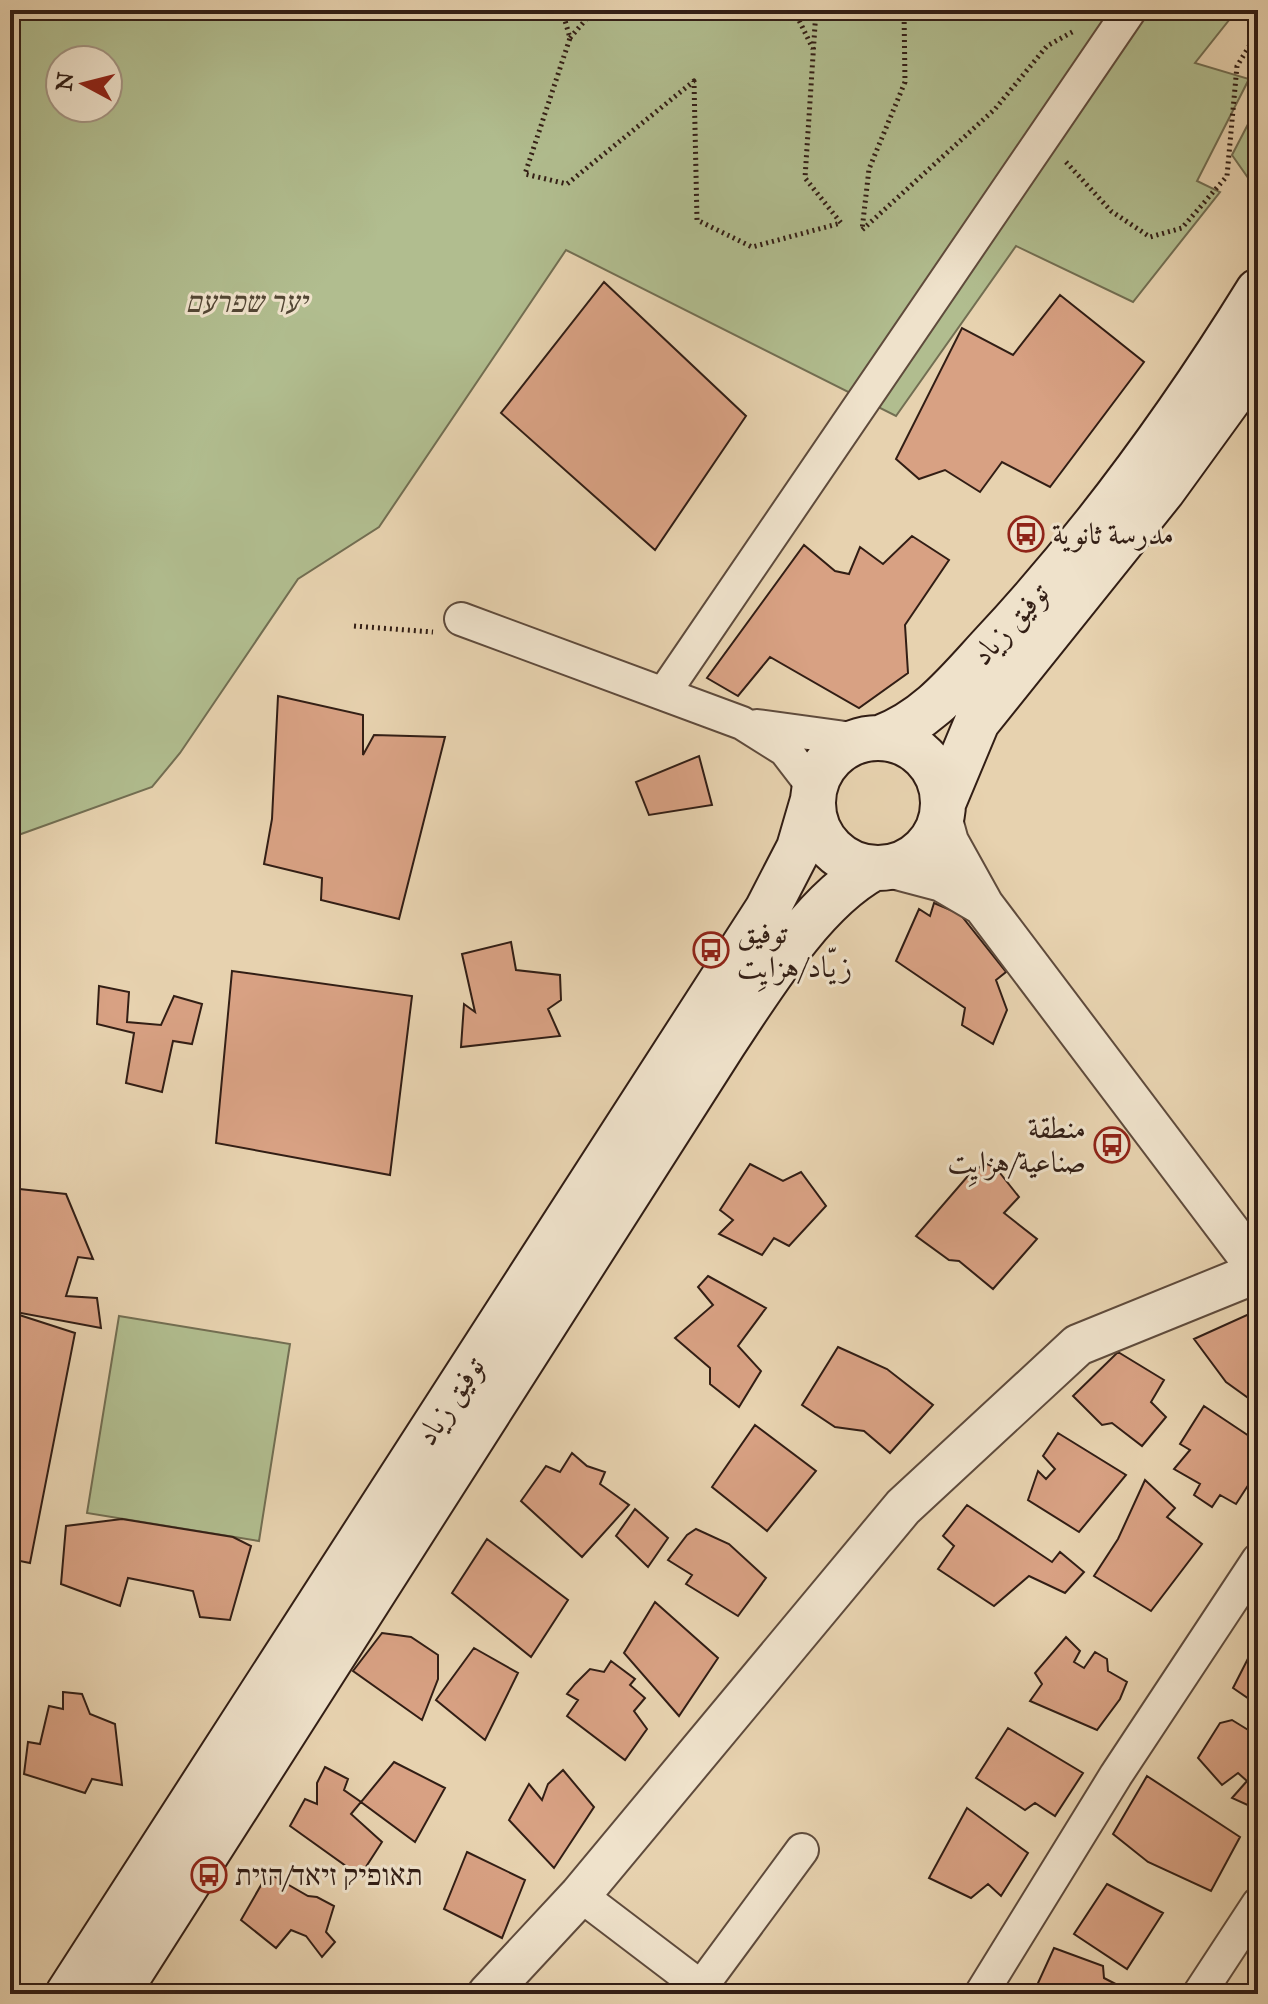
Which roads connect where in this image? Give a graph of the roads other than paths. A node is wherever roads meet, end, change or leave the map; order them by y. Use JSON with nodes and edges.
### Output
{"nodes":[{"id":1,"x":1130,"y":10,"type":"edge"},
{"id":2,"x":1258,"y":291,"type":"edge"},
{"id":3,"x":1258,"y":359,"type":"edge"},
{"id":4,"x":461,"y":619,"type":"road end"},
{"id":5,"x":664,"y":693,"type":"junction"},
{"id":6,"x":742,"y":723,"type":"junction"},
{"id":7,"x":870,"y":739,"type":"junction"},
{"id":8,"x":814,"y":794,"type":"junction"},
{"id":9,"x":943,"y":811,"type":"junction"},
{"id":10,"x":881,"y":868,"type":"junction"},
{"id":11,"x":983,"y":905,"type":"junction"},
{"id":12,"x":1258,"y":1271,"type":"edge"},
{"id":13,"x":1258,"y":1560,"type":"edge"},
{"id":14,"x":802,"y":1850,"type":"dead end"},
{"id":15,"x":580,"y":1895,"type":"junction"},
{"id":16,"x":1258,"y":1904,"type":"edge"},
{"id":17,"x":68,"y":1994,"type":"edge"},
{"id":18,"x":117,"y":1994,"type":"edge"},
{"id":19,"x":488,"y":1994,"type":"edge"},
{"id":20,"x":981,"y":1994,"type":"edge"},
{"id":21,"x":1199,"y":1994,"type":"edge"}],
"edges":[{"from":1,"to":5,"type":"street"},
{"from":2,"to":7,"type":"main road","name":"توفيق زياد"},
{"from":3,"to":9,"type":"main road","name":"توفيق زياد"},
{"from":4,"to":5,"type":"street"},
{"from":5,"to":6,"type":"street"},
{"from":6,"to":7,"type":"street"},
{"from":6,"to":8,"type":"street"},
{"from":7,"to":8,"type":"main road"},
{"from":7,"to":9,"type":"main road"},
{"from":8,"to":10,"type":"main road"},
{"from":8,"to":17,"type":"main road","name":"توفيق زياد"},
{"from":9,"to":10,"type":"main road"},
{"from":9,"to":11,"type":"street"},
{"from":10,"to":11,"type":"street"},
{"from":10,"to":18,"type":"main road","name":"توفيق زياد"},
{"from":11,"to":12,"type":"street"},
{"from":12,"to":15,"type":"street"},
{"from":13,"to":20,"type":"street"},
{"from":14,"to":15,"type":"street"},
{"from":15,"to":19,"type":"street"},
{"from":16,"to":21,"type":"street"}]}
